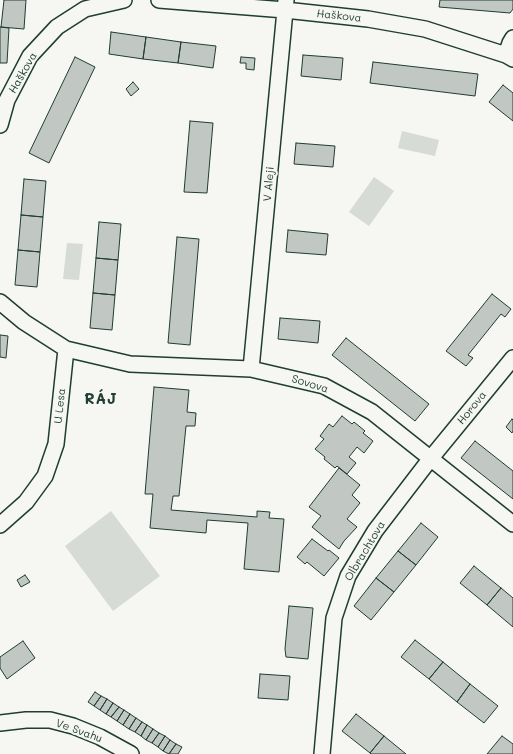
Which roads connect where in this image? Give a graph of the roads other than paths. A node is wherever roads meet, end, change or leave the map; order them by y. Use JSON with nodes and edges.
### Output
{"nodes":[{"id":1,"x":124,"y":0,"type":"edge"},
{"id":2,"x":159,"y":0,"type":"edge"},
{"id":3,"x":286,"y":5,"type":"edge"},
{"id":4,"x":513,"y":38,"type":"edge"},
{"id":5,"x":509,"y":57,"type":"edge"},
{"id":6,"x":0,"y":125,"type":"edge"},
{"id":7,"x":0,"y":302,"type":"edge"},
{"id":8,"x":66,"y":349,"type":"junction"},
{"id":9,"x":513,"y":358,"type":"edge"},
{"id":10,"x":251,"y":369,"type":"junction"},
{"id":11,"x":431,"y":458,"type":"junction"},
{"id":12,"x":513,"y":524,"type":"edge"},
{"id":13,"x":0,"y":525,"type":"edge"},
{"id":14,"x":0,"y":723,"type":"edge"},
{"id":15,"x":131,"y":754,"type":"edge"},
{"id":16,"x":322,"y":754,"type":"edge"}],
"edges":[{"from":1,"to":6,"type":"street","name":"Haškova"},
{"from":2,"to":3,"type":"street","name":"Haškova"},
{"from":3,"to":5,"type":"street","name":"Haškova"},
{"from":3,"to":10,"type":"street","name":"V Aleji"},
{"from":4,"to":5,"type":"street"},
{"from":7,"to":8,"type":"street"},
{"from":8,"to":10,"type":"street","name":"Sovova"},
{"from":8,"to":13,"type":"street","name":"U Lesa"},
{"from":9,"to":11,"type":"street","name":"Horova"},
{"from":10,"to":11,"type":"street","name":"Sovova"},
{"from":11,"to":12,"type":"street","name":"Sovova"},
{"from":11,"to":16,"type":"street","name":"Olbrachtova"},
{"from":14,"to":15,"type":"street","name":"Ve Svahu"}]}
